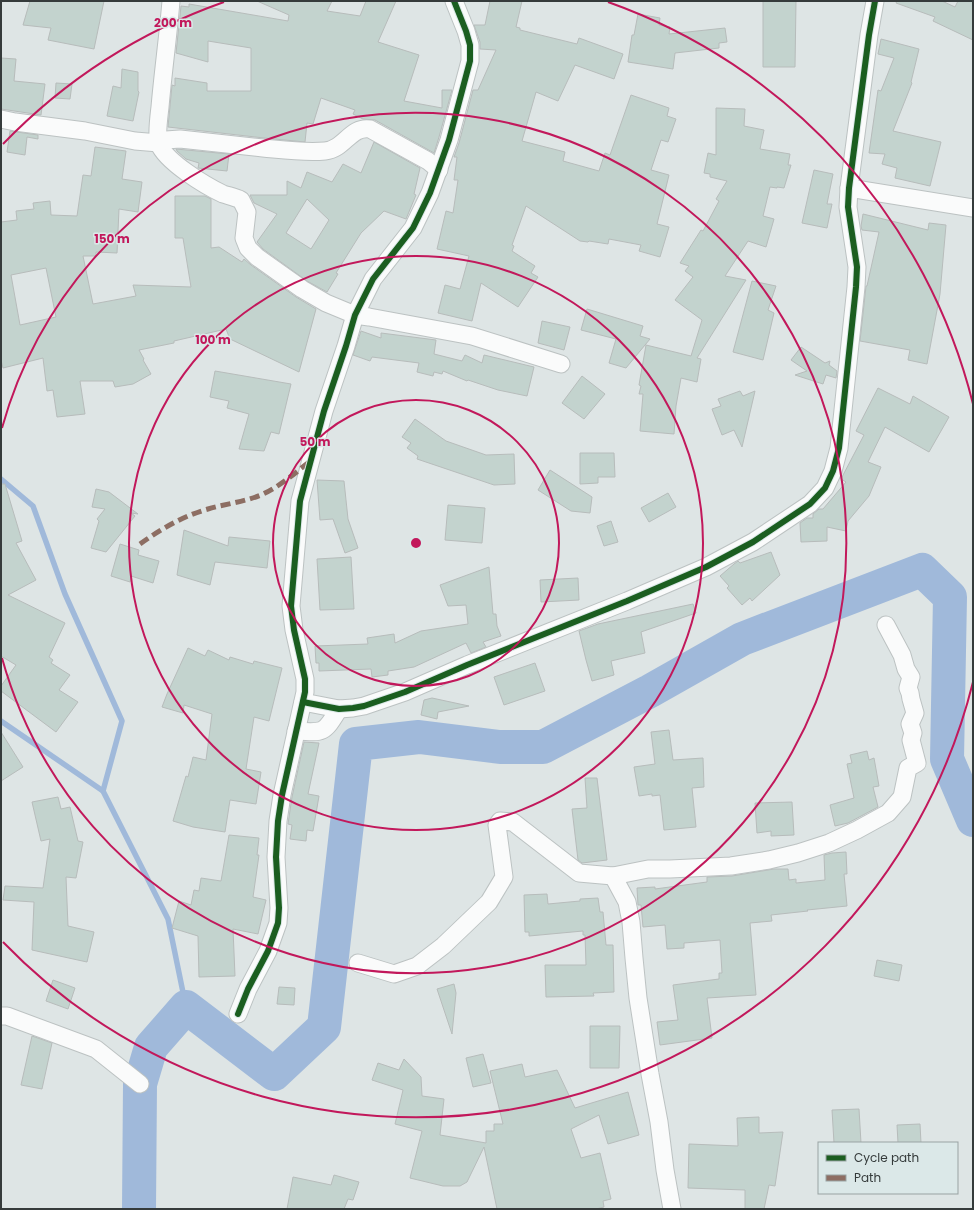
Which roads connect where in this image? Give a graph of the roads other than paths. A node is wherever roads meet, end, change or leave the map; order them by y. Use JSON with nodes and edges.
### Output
{"nodes":[{"id":1,"x":172,"y":1,"type":"edge"},
{"id":2,"x":454,"y":1,"type":"edge"},
{"id":3,"x":875,"y":1,"type":"edge"},
{"id":4,"x":1,"y":119,"type":"edge"},
{"id":5,"x":159,"y":143,"type":"junction"},
{"id":6,"x":439,"y":170,"type":"junction"},
{"id":7,"x":849,"y":188,"type":"junction"},
{"id":8,"x":973,"y":208,"type":"edge"},
{"id":9,"x":354,"y":315,"type":"junction"},
{"id":10,"x":561,"y":364,"type":"dead end"},
{"id":11,"x":886,"y":625,"type":"dead end"},
{"id":12,"x":303,"y":702,"type":"junction"},
{"id":13,"x":339,"y":709,"type":"junction"},
{"id":14,"x":296,"y":731,"type":"junction"},
{"id":15,"x":613,"y":876,"type":"junction"},
{"id":16,"x":358,"y":963,"type":"dead end"},
{"id":17,"x":238,"y":1014,"type":"dead end"},
{"id":18,"x":1,"y":1016,"type":"edge"},
{"id":19,"x":140,"y":1084,"type":"dead end"},
{"id":20,"x":672,"y":1209,"type":"edge"}],
"edges":[{"from":1,"to":5,"type":"street"},
{"from":2,"to":6,"type":"street"},
{"from":3,"to":7,"type":"street"},
{"from":4,"to":5,"type":"street"},
{"from":5,"to":6,"type":"street"},
{"from":5,"to":9,"type":"street"},
{"from":6,"to":9,"type":"street"},
{"from":7,"to":8,"type":"street"},
{"from":7,"to":13,"type":"street"},
{"from":9,"to":10,"type":"street"},
{"from":9,"to":12,"type":"street"},
{"from":11,"to":15,"type":"street"},
{"from":12,"to":13,"type":"street"},
{"from":12,"to":14,"type":"street"},
{"from":13,"to":14,"type":"street"},
{"from":14,"to":17,"type":"street"},
{"from":15,"to":16,"type":"street"},
{"from":15,"to":20,"type":"street"},
{"from":18,"to":19,"type":"street"}]}
